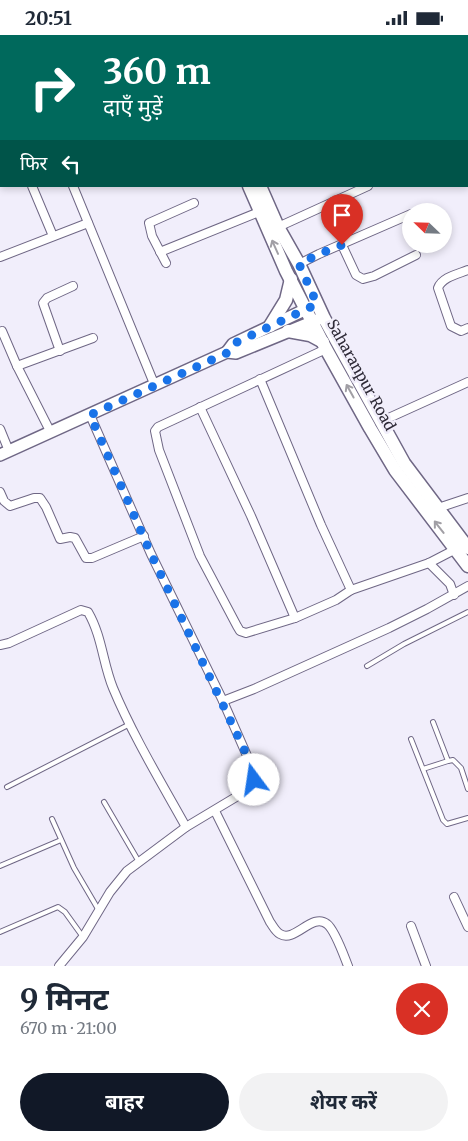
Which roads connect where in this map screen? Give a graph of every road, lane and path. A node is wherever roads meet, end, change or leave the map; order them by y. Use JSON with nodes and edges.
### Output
{"nodes":[{"id":1,"x":32,"y":187,"type":"edge"},
{"id":2,"x":73,"y":187,"type":"edge"},
{"id":3,"x":249,"y":187,"type":"edge"},
{"id":4,"x":260,"y":187,"type":"edge"},
{"id":5,"x":366,"y":187,"type":"edge"},
{"id":6,"x":194,"y":203,"type":"dead end"},
{"id":7,"x":259,"y":212,"type":"junction"},
{"id":8,"x":402,"y":218,"type":"edge"},
{"id":9,"x":88,"y":223,"type":"junction"},
{"id":10,"x":278,"y":227,"type":"junction"},
{"id":11,"x":53,"y":236,"type":"junction"},
{"id":12,"x":342,"y":245,"type":"junction"},
{"id":13,"x":160,"y":252,"type":"junction"},
{"id":14,"x":416,"y":255,"type":"dead end"},
{"id":15,"x":0,"y":257,"type":"edge"},
{"id":16,"x":166,"y":263,"type":"dead end"},
{"id":17,"x":299,"y":264,"type":"junction"},
{"id":18,"x":468,"y":270,"type":"edge"},
{"id":19,"x":291,"y":279,"type":"junction"},
{"id":20,"x":73,"y":287,"type":"dead end"},
{"id":21,"x":312,"y":307,"type":"junction"},
{"id":22,"x":318,"y":320,"type":"junction"},
{"id":23,"x":270,"y":326,"type":"junction"},
{"id":24,"x":468,"y":328,"type":"edge"},
{"id":25,"x":2,"y":331,"type":"dead end"},
{"id":26,"x":288,"y":331,"type":"junction"},
{"id":27,"x":93,"y":338,"type":"dead end"},
{"id":28,"x":324,"y":346,"type":"junction"},
{"id":29,"x":60,"y":351,"type":"junction"},
{"id":30,"x":227,"y":353,"type":"junction"},
{"id":31,"x":17,"y":366,"type":"junction"},
{"id":32,"x":260,"y":379,"type":"junction"},
{"id":33,"x":468,"y":382,"type":"edge"},
{"id":34,"x":155,"y":386,"type":"junction"},
{"id":35,"x":200,"y":407,"type":"junction"},
{"id":36,"x":90,"y":415,"type":"junction"},
{"id":37,"x":382,"y":421,"type":"junction"},
{"id":38,"x":0,"y":429,"type":"edge"},
{"id":39,"x":50,"y":431,"type":"junction"},
{"id":40,"x":4,"y":453,"type":"edge"},
{"id":41,"x":400,"y":466,"type":"junction"},
{"id":42,"x":0,"y":492,"type":"edge"},
{"id":43,"x":468,"y":498,"type":"edge"},
{"id":44,"x":438,"y":508,"type":"junction"},
{"id":45,"x":144,"y":536,"type":"junction"},
{"id":46,"x":462,"y":548,"type":"edge"},
{"id":47,"x":429,"y":563,"type":"junction"},
{"id":48,"x":468,"y":566,"type":"edge"},
{"id":49,"x":468,"y":586,"type":"edge"},
{"id":50,"x":351,"y":590,"type":"junction"},
{"id":51,"x":454,"y":595,"type":"junction"},
{"id":52,"x":468,"y":613,"type":"edge"},
{"id":53,"x":295,"y":619,"type":"junction"},
{"id":54,"x":0,"y":645,"type":"edge"},
{"id":55,"x":367,"y":666,"type":"dead end"},
{"id":56,"x":223,"y":701,"type":"junction"},
{"id":57,"x":433,"y":722,"type":"dead end"},
{"id":58,"x":130,"y":724,"type":"junction"},
{"id":59,"x":411,"y":739,"type":"dead end"},
{"id":60,"x":448,"y":761,"type":"junction"},
{"id":61,"x":423,"y":769,"type":"junction"},
{"id":62,"x":7,"y":787,"type":"dead end"},
{"id":63,"x":468,"y":789,"type":"edge"},
{"id":64,"x":104,"y":801,"type":"dead end"},
{"id":65,"x":215,"y":811,"type":"junction"},
{"id":66,"x":468,"y":818,"type":"edge"},
{"id":67,"x":52,"y":819,"type":"dead end"},
{"id":68,"x":186,"y":827,"type":"junction"},
{"id":69,"x":61,"y":840,"type":"junction"},
{"id":70,"x":139,"y":862,"type":"junction"},
{"id":71,"x":0,"y":866,"type":"edge"},
{"id":72,"x":454,"y":897,"type":"dead end"},
{"id":73,"x":98,"y":909,"type":"junction"},
{"id":74,"x":411,"y":926,"type":"dead end"},
{"id":75,"x":468,"y":927,"type":"edge"},
{"id":76,"x":0,"y":932,"type":"edge"},
{"id":77,"x":83,"y":937,"type":"junction"},
{"id":78,"x":59,"y":966,"type":"edge"},
{"id":79,"x":348,"y":966,"type":"edge"},
{"id":80,"x":426,"y":966,"type":"edge"}],
"edges":[{"from":1,"to":11,"type":"street"},
{"from":2,"to":9,"type":"street"},
{"from":3,"to":7,"type":"main road","name":"Saharanpur Road"},
{"from":4,"to":10,"type":"main road","name":"Saharanpur Road"},
{"from":5,"to":10,"type":"street"},
{"from":6,"to":13,"type":"street"},
{"from":7,"to":13,"type":"street"},
{"from":19,"to":7,"type":"main road","name":"Saharanpur Road","one_way":true},
{"from":8,"to":12,"type":"street"},
{"from":9,"to":11,"type":"street"},
{"from":9,"to":34,"type":"street"},
{"from":10,"to":17,"type":"main road","name":"Saharanpur Road"},
{"from":11,"to":15,"type":"street"},
{"from":12,"to":14,"type":"street"},
{"from":12,"to":17,"type":"street"},
{"from":13,"to":16,"type":"street"},
{"from":17,"to":21,"type":"main road","name":"Saharanpur Road"},
{"from":18,"to":24,"type":"street"},
{"from":19,"to":21,"type":"main road","name":"Saharanpur Road"},
{"from":19,"to":23,"type":"main road"},
{"from":20,"to":29,"type":"street"},
{"from":21,"to":22,"type":"main road","name":"Saharanpur Road"},
{"from":21,"to":23,"type":"street"},
{"from":22,"to":26,"type":"street"},
{"from":22,"to":28,"type":"main road","name":"Saharanpur Road"},
{"from":22,"to":37,"type":"main road","name":"Saharanpur Road"},
{"from":23,"to":30,"type":"street"},
{"from":25,"to":31,"type":"street"},
{"from":26,"to":28,"type":"main road"},
{"from":26,"to":30,"type":"street"},
{"from":27,"to":29,"type":"street"},
{"from":28,"to":32,"type":"street"},
{"from":41,"to":28,"type":"main road","name":"Saharanpur Road","one_way":true},
{"from":29,"to":31,"type":"street"},
{"from":30,"to":34,"type":"street"},
{"from":31,"to":39,"type":"street"},
{"from":32,"to":35,"type":"street"},
{"from":32,"to":50,"type":"street"},
{"from":33,"to":37,"type":"street"},
{"from":34,"to":36,"type":"street"},
{"from":35,"to":53,"type":"street"},
{"from":35,"to":53,"type":"street"},
{"from":36,"to":39,"type":"street"},
{"from":36,"to":45,"type":"street"},
{"from":37,"to":41,"type":"main road","name":"Saharanpur Road"},
{"from":38,"to":40,"type":"street"},
{"from":39,"to":40,"type":"street"},
{"from":41,"to":44,"type":"main road","name":"Saharanpur Road"},
{"from":46,"to":41,"type":"main road","name":"Saharanpur Road","one_way":true},
{"from":42,"to":45,"type":"street"},
{"from":43,"to":44,"type":"street"},
{"from":44,"to":46,"type":"main road","name":"Saharanpur Road"},
{"from":45,"to":56,"type":"street"},
{"from":46,"to":47,"type":"street"},
{"from":46,"to":48,"type":"main road","name":"Saharanpur Road"},
{"from":47,"to":50,"type":"street"},
{"from":47,"to":51,"type":"street"},
{"from":49,"to":51,"type":"street"},
{"from":50,"to":53,"type":"street"},
{"from":51,"to":56,"type":"street"},
{"from":52,"to":55,"type":"lane"},
{"from":54,"to":58,"type":"street"},
{"from":56,"to":65,"type":"street"},
{"from":57,"to":60,"type":"lane"},
{"from":58,"to":62,"type":"lane"},
{"from":58,"to":68,"type":"street"},
{"from":59,"to":61,"type":"lane"},
{"from":60,"to":61,"type":"lane"},
{"from":60,"to":63,"type":"lane"},
{"from":61,"to":66,"type":"lane"},
{"from":64,"to":70,"type":"lane"},
{"from":65,"to":68,"type":"street"},
{"from":65,"to":79,"type":"street"},
{"from":67,"to":69,"type":"lane"},
{"from":68,"to":70,"type":"street"},
{"from":69,"to":71,"type":"lane"},
{"from":69,"to":73,"type":"lane"},
{"from":70,"to":73,"type":"street"},
{"from":72,"to":75,"type":"street"},
{"from":73,"to":77,"type":"street"},
{"from":74,"to":80,"type":"street"},
{"from":76,"to":77,"type":"lane"},
{"from":77,"to":78,"type":"street"}]}
